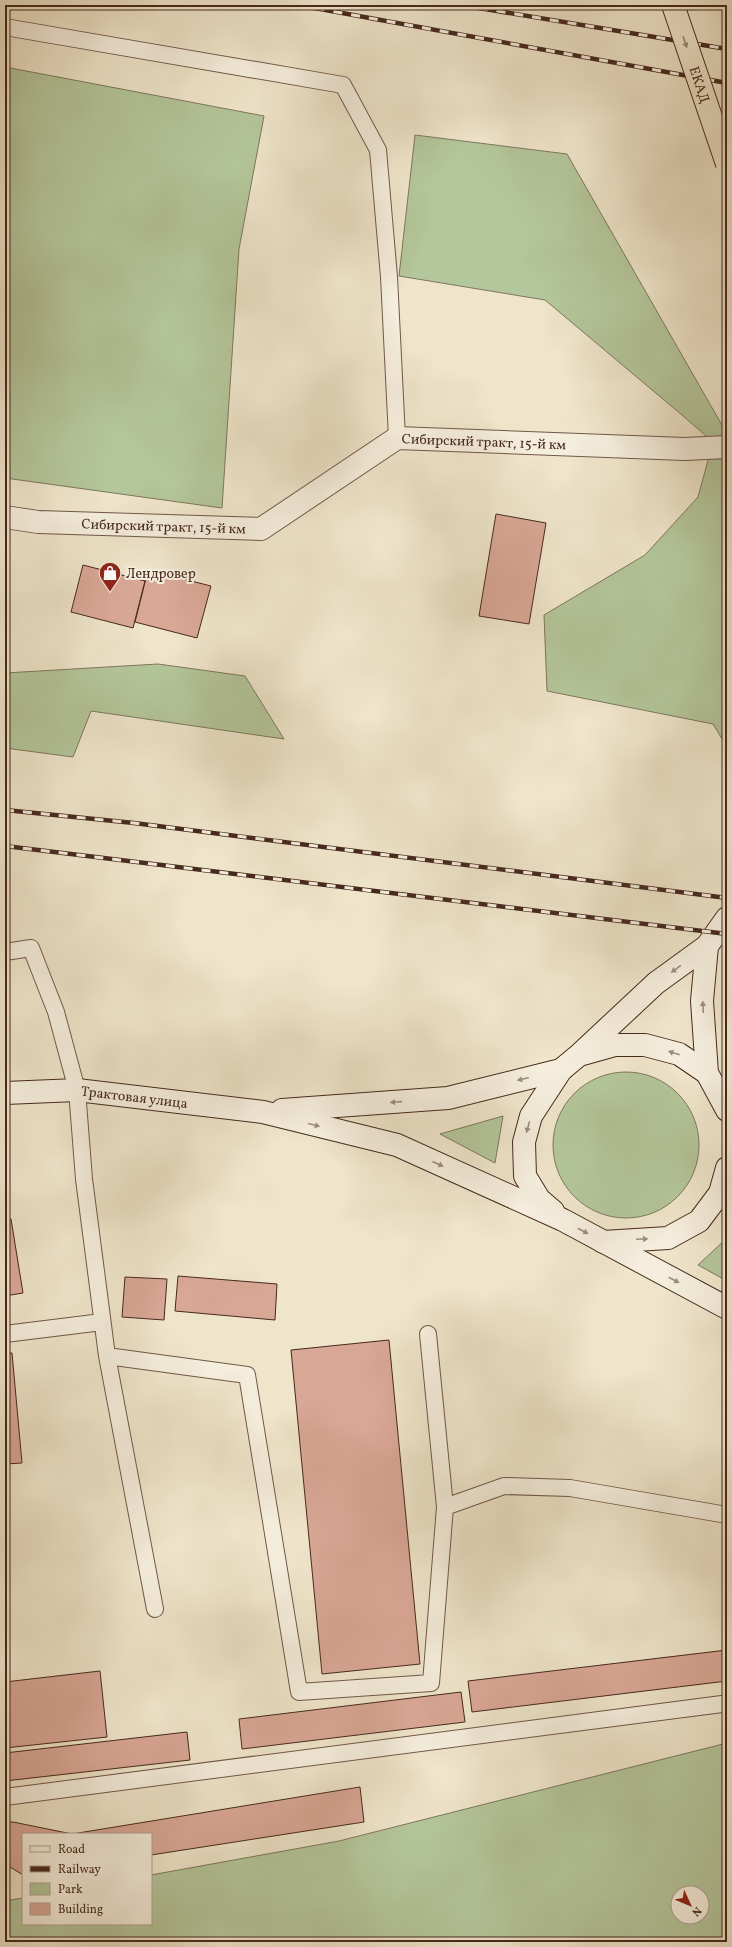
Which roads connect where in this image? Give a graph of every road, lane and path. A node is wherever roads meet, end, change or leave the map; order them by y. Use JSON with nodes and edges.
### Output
{"nodes":[{"id":1,"x":673,"y":5,"type":"edge"},
{"id":2,"x":5,"y":27,"type":"edge"},
{"id":3,"x":727,"y":164,"type":"edge"},
{"id":4,"x":397,"y":438,"type":"junction"},
{"id":5,"x":727,"y":447,"type":"edge"},
{"id":6,"x":5,"y":517,"type":"edge"},
{"id":7,"x":727,"y":918,"type":"edge"},
{"id":8,"x":707,"y":946,"type":"junction"},
{"id":9,"x":5,"y":952,"type":"edge"},
{"id":10,"x":579,"y":1055,"type":"junction"},
{"id":11,"x":561,"y":1070,"type":"junction"},
{"id":12,"x":707,"y":1073,"type":"junction"},
{"id":13,"x":77,"y":1090,"type":"junction"},
{"id":14,"x":5,"y":1093,"type":"edge"},
{"id":15,"x":727,"y":1110,"type":"edge"},
{"id":16,"x":263,"y":1112,"type":"junction"},
{"id":17,"x":727,"y":1168,"type":"edge"},
{"id":18,"x":563,"y":1220,"type":"junction"},
{"id":19,"x":603,"y":1242,"type":"junction"},
{"id":20,"x":727,"y":1308,"type":"edge"},
{"id":21,"x":102,"y":1322,"type":"junction"},
{"id":22,"x":5,"y":1334,"type":"edge"},
{"id":23,"x":428,"y":1334,"type":"dead end"},
{"id":24,"x":107,"y":1356,"type":"junction"},
{"id":25,"x":445,"y":1508,"type":"junction"},
{"id":26,"x":727,"y":1515,"type":"edge"},
{"id":27,"x":155,"y":1609,"type":"dead end"},
{"id":28,"x":722,"y":1704,"type":"dead end"},
{"id":29,"x":5,"y":1797,"type":"edge"}],
"edges":[{"from":1,"to":3,"type":"highway","name":"ЕКАД","one_way":true,"bridge":true},
{"from":2,"to":4,"type":"lane"},
{"from":4,"to":5,"type":"main road","name":"Сибирский тракт, 15-й км"},
{"from":4,"to":6,"type":"main road","name":"Сибирский тракт, 15-й км"},
{"from":7,"to":8,"type":"main road"},
{"from":8,"to":10,"type":"main road","one_way":true},
{"from":12,"to":8,"type":"main road","one_way":true},
{"from":9,"to":13,"type":"lane"},
{"from":10,"to":11,"type":"main road"},
{"from":12,"to":10,"type":"main road","one_way":true},
{"from":11,"to":16,"type":"main road","one_way":true},
{"from":11,"to":18,"type":"main road","one_way":true},
{"from":12,"to":15,"type":"main road"},
{"from":13,"to":14,"type":"main road","name":"Трактовая улица"},
{"from":13,"to":16,"type":"main road","name":"Трактовая улица"},
{"from":13,"to":21,"type":"lane"},
{"from":16,"to":18,"type":"main road","one_way":true},
{"from":19,"to":17,"type":"main road","one_way":true},
{"from":18,"to":19,"type":"main road","one_way":true},
{"from":19,"to":20,"type":"main road","one_way":true},
{"from":21,"to":22,"type":"lane"},
{"from":21,"to":24,"type":"lane"},
{"from":23,"to":25,"type":"lane"},
{"from":24,"to":25,"type":"lane"},
{"from":24,"to":27,"type":"lane"},
{"from":25,"to":26,"type":"lane"},
{"from":28,"to":29,"type":"lane"}]}
